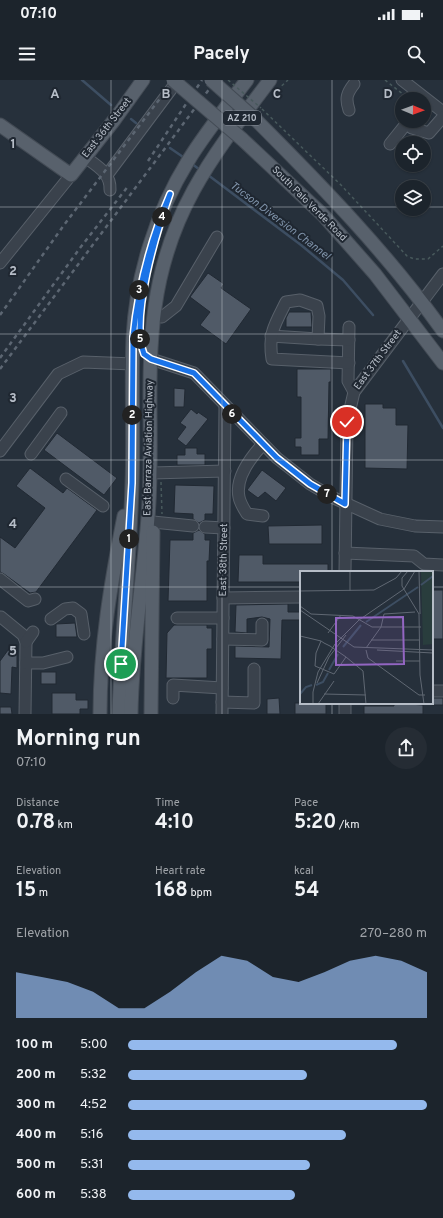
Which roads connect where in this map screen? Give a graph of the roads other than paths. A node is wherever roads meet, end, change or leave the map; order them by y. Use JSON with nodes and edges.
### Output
{"nodes":[{"id":1,"x":143,"y":80,"type":"edge"},
{"id":2,"x":173,"y":80,"type":"edge"},
{"id":3,"x":178,"y":80,"type":"edge"},
{"id":4,"x":211,"y":80,"type":"edge"},
{"id":5,"x":246,"y":80,"type":"edge"},
{"id":6,"x":270,"y":80,"type":"edge"},
{"id":7,"x":402,"y":80,"type":"edge"},
{"id":8,"x":355,"y":84,"type":"edge"},
{"id":9,"x":441,"y":109,"type":"edge"},
{"id":10,"x":349,"y":110,"type":"dead end"},
{"id":11,"x":443,"y":117,"type":"edge"},
{"id":12,"x":0,"y":125,"type":"edge"},
{"id":13,"x":390,"y":144,"type":"dead end"},
{"id":14,"x":85,"y":157,"type":"junction"},
{"id":15,"x":71,"y":175,"type":"junction"},
{"id":16,"x":107,"y":175,"type":"junction"},
{"id":17,"x":110,"y":190,"type":"dead end"},
{"id":18,"x":170,"y":194,"type":"junction"},
{"id":19,"x":217,"y":237,"type":"dead end"},
{"id":20,"x":1,"y":261,"type":"edge"},
{"id":21,"x":443,"y":274,"type":"edge"},
{"id":22,"x":422,"y":301,"type":"junction"},
{"id":23,"x":154,"y":316,"type":"junction"},
{"id":24,"x":410,"y":317,"type":"junction"},
{"id":25,"x":350,"y":327,"type":"dead end"},
{"id":26,"x":443,"y":331,"type":"edge"},
{"id":27,"x":271,"y":336,"type":"junction"},
{"id":28,"x":318,"y":339,"type":"junction"},
{"id":29,"x":349,"y":340,"type":"junction"},
{"id":30,"x":151,"y":359,"type":"junction"},
{"id":31,"x":349,"y":363,"type":"junction"},
{"id":32,"x":443,"y":363,"type":"edge"},
{"id":33,"x":133,"y":364,"type":"junction"},
{"id":34,"x":354,"y":392,"type":"junction"},
{"id":35,"x":225,"y":407,"type":"junction"},
{"id":36,"x":61,"y":413,"type":"dead end"},
{"id":37,"x":132,"y":435,"type":"junction"},
{"id":38,"x":151,"y":436,"type":"junction"},
{"id":39,"x":263,"y":444,"type":"junction"},
{"id":40,"x":0,"y":451,"type":"edge"},
{"id":41,"x":31,"y":454,"type":"dead end"},
{"id":42,"x":225,"y":471,"type":"junction"},
{"id":43,"x":152,"y":473,"type":"junction"},
{"id":44,"x":66,"y":479,"type":"dead end"},
{"id":45,"x":345,"y":504,"type":"junction"},
{"id":46,"x":103,"y":506,"type":"dead end"},
{"id":47,"x":263,"y":516,"type":"dead end"},
{"id":48,"x":153,"y":522,"type":"junction"},
{"id":49,"x":193,"y":526,"type":"dead end"},
{"id":50,"x":205,"y":527,"type":"dead end"},
{"id":51,"x":443,"y":527,"type":"edge"},
{"id":52,"x":224,"y":528,"type":"junction"},
{"id":53,"x":345,"y":553,"type":"junction"},
{"id":54,"x":443,"y":565,"type":"edge"},
{"id":55,"x":345,"y":571,"type":"edge"},
{"id":56,"x":0,"y":579,"type":"edge"},
{"id":57,"x":300,"y":597,"type":"edge"},
{"id":58,"x":223,"y":598,"type":"junction"},
{"id":59,"x":35,"y":599,"type":"dead end"},
{"id":60,"x":0,"y":617,"type":"edge"},
{"id":61,"x":177,"y":618,"type":"dead end"},
{"id":62,"x":223,"y":618,"type":"junction"},
{"id":63,"x":51,"y":619,"type":"dead end"},
{"id":64,"x":262,"y":624,"type":"dead end"},
{"id":65,"x":34,"y":632,"type":"dead end"},
{"id":66,"x":84,"y":634,"type":"dead end"},
{"id":67,"x":223,"y":639,"type":"junction"},
{"id":68,"x":26,"y":642,"type":"junction"},
{"id":69,"x":67,"y":657,"type":"dead end"},
{"id":70,"x":26,"y":663,"type":"junction"},
{"id":71,"x":254,"y":669,"type":"dead end"},
{"id":72,"x":222,"y":688,"type":"junction"},
{"id":73,"x":173,"y":698,"type":"dead end"},
{"id":74,"x":222,"y":702,"type":"junction"},
{"id":75,"x":25,"y":714,"type":"edge"},
{"id":76,"x":100,"y":714,"type":"edge"},
{"id":77,"x":119,"y":714,"type":"edge"},
{"id":78,"x":132,"y":714,"type":"edge"},
{"id":79,"x":151,"y":714,"type":"edge"},
{"id":80,"x":222,"y":714,"type":"edge"}],
"edges":[{"from":1,"to":14,"type":"main road","name":"East 36th Street"},
{"from":2,"to":24,"type":"main road","name":"South Palo Verde Road","bridge":true},
{"from":3,"to":16,"type":"street"},
{"from":4,"to":22,"type":"main road","name":"South Palo Verde Road","bridge":true},
{"from":5,"to":18,"type":"main road","name":"East Barraza Aviation Highway","number":"AZ 210"},
{"from":6,"to":23,"type":"main road","name":"East Barraza Aviation Highway","number":"AZ 210"},
{"from":7,"to":9,"type":"street"},
{"from":8,"to":10,"type":"street"},
{"from":11,"to":13,"type":"street"},
{"from":12,"to":15,"type":"main road"},
{"from":14,"to":15,"type":"main road","name":"East 36th Street"},
{"from":14,"to":16,"type":"street"},
{"from":15,"to":20,"type":"street"},
{"from":16,"to":17,"type":"street"},
{"from":18,"to":30,"type":"main road"},
{"from":18,"to":33,"type":"main road","name":"East Barraza Aviation Highway","number":"AZ 210"},
{"from":19,"to":23,"type":"street"},
{"from":21,"to":22,"type":"street","name":"East 37th Street"},
{"from":22,"to":24,"type":"street","name":"East 37th Street"},
{"from":22,"to":26,"type":"main road","name":"South Palo Verde Road"},
{"from":23,"to":30,"type":"main road","name":"East Barraza Aviation Highway","number":"AZ 210"},
{"from":24,"to":32,"type":"main road","name":"South Palo Verde Road"},
{"from":24,"to":34,"type":"street","name":"East 37th Street"},
{"from":25,"to":29,"type":"street"},
{"from":27,"to":28,"type":"street"},
{"from":27,"to":28,"type":"street"},
{"from":27,"to":31,"type":"street"},
{"from":28,"to":29,"type":"street"},
{"from":29,"to":31,"type":"street"},
{"from":30,"to":35,"type":"street"},
{"from":30,"to":38,"type":"main road","name":"East Barraza Aviation Highway","number":"AZ 210"},
{"from":31,"to":34,"type":"street"},
{"from":33,"to":37,"type":"main road","name":"East Barraza Aviation Highway","number":"AZ 210"},
{"from":33,"to":40,"type":"street"},
{"from":34,"to":45,"type":"street","name":"East 37th Street"},
{"from":35,"to":39,"type":"street"},
{"from":35,"to":42,"type":"street","name":"East 38th Street"},
{"from":36,"to":41,"type":"street"},
{"from":37,"to":76,"type":"main road"},
{"from":37,"to":77,"type":"main road","name":"East Barraza Aviation Highway","number":"AZ 210"},
{"from":38,"to":43,"type":"main road"},
{"from":38,"to":78,"type":"main road","name":"East Barraza Aviation Highway","number":"AZ 210"},
{"from":39,"to":45,"type":"street"},
{"from":39,"to":47,"type":"street"},
{"from":42,"to":43,"type":"street"},
{"from":42,"to":52,"type":"street","name":"East 38th Street"},
{"from":43,"to":48,"type":"main road"},
{"from":44,"to":46,"type":"street"},
{"from":45,"to":51,"type":"street"},
{"from":45,"to":53,"type":"street","name":"East 37th Street"},
{"from":48,"to":49,"type":"street"},
{"from":48,"to":79,"type":"main road"},
{"from":50,"to":52,"type":"street"},
{"from":52,"to":58,"type":"street","name":"East 38th Street"},
{"from":53,"to":54,"type":"street"},
{"from":53,"to":55,"type":"street","name":"East 37th Street"},
{"from":56,"to":59,"type":"street"},
{"from":57,"to":58,"type":"street"},
{"from":58,"to":62,"type":"street","name":"East 38th Street"},
{"from":60,"to":68,"type":"street"},
{"from":61,"to":62,"type":"street"},
{"from":62,"to":67,"type":"street","name":"East 38th Street"},
{"from":63,"to":66,"type":"street"},
{"from":64,"to":67,"type":"street"},
{"from":65,"to":68,"type":"street"},
{"from":67,"to":72,"type":"street","name":"East 38th Street"},
{"from":68,"to":70,"type":"street"},
{"from":69,"to":70,"type":"street"},
{"from":70,"to":75,"type":"street"},
{"from":71,"to":74,"type":"street"},
{"from":72,"to":73,"type":"street"},
{"from":72,"to":74,"type":"street","name":"East 38th Street"},
{"from":74,"to":80,"type":"street","name":"East 38th Street"}]}
